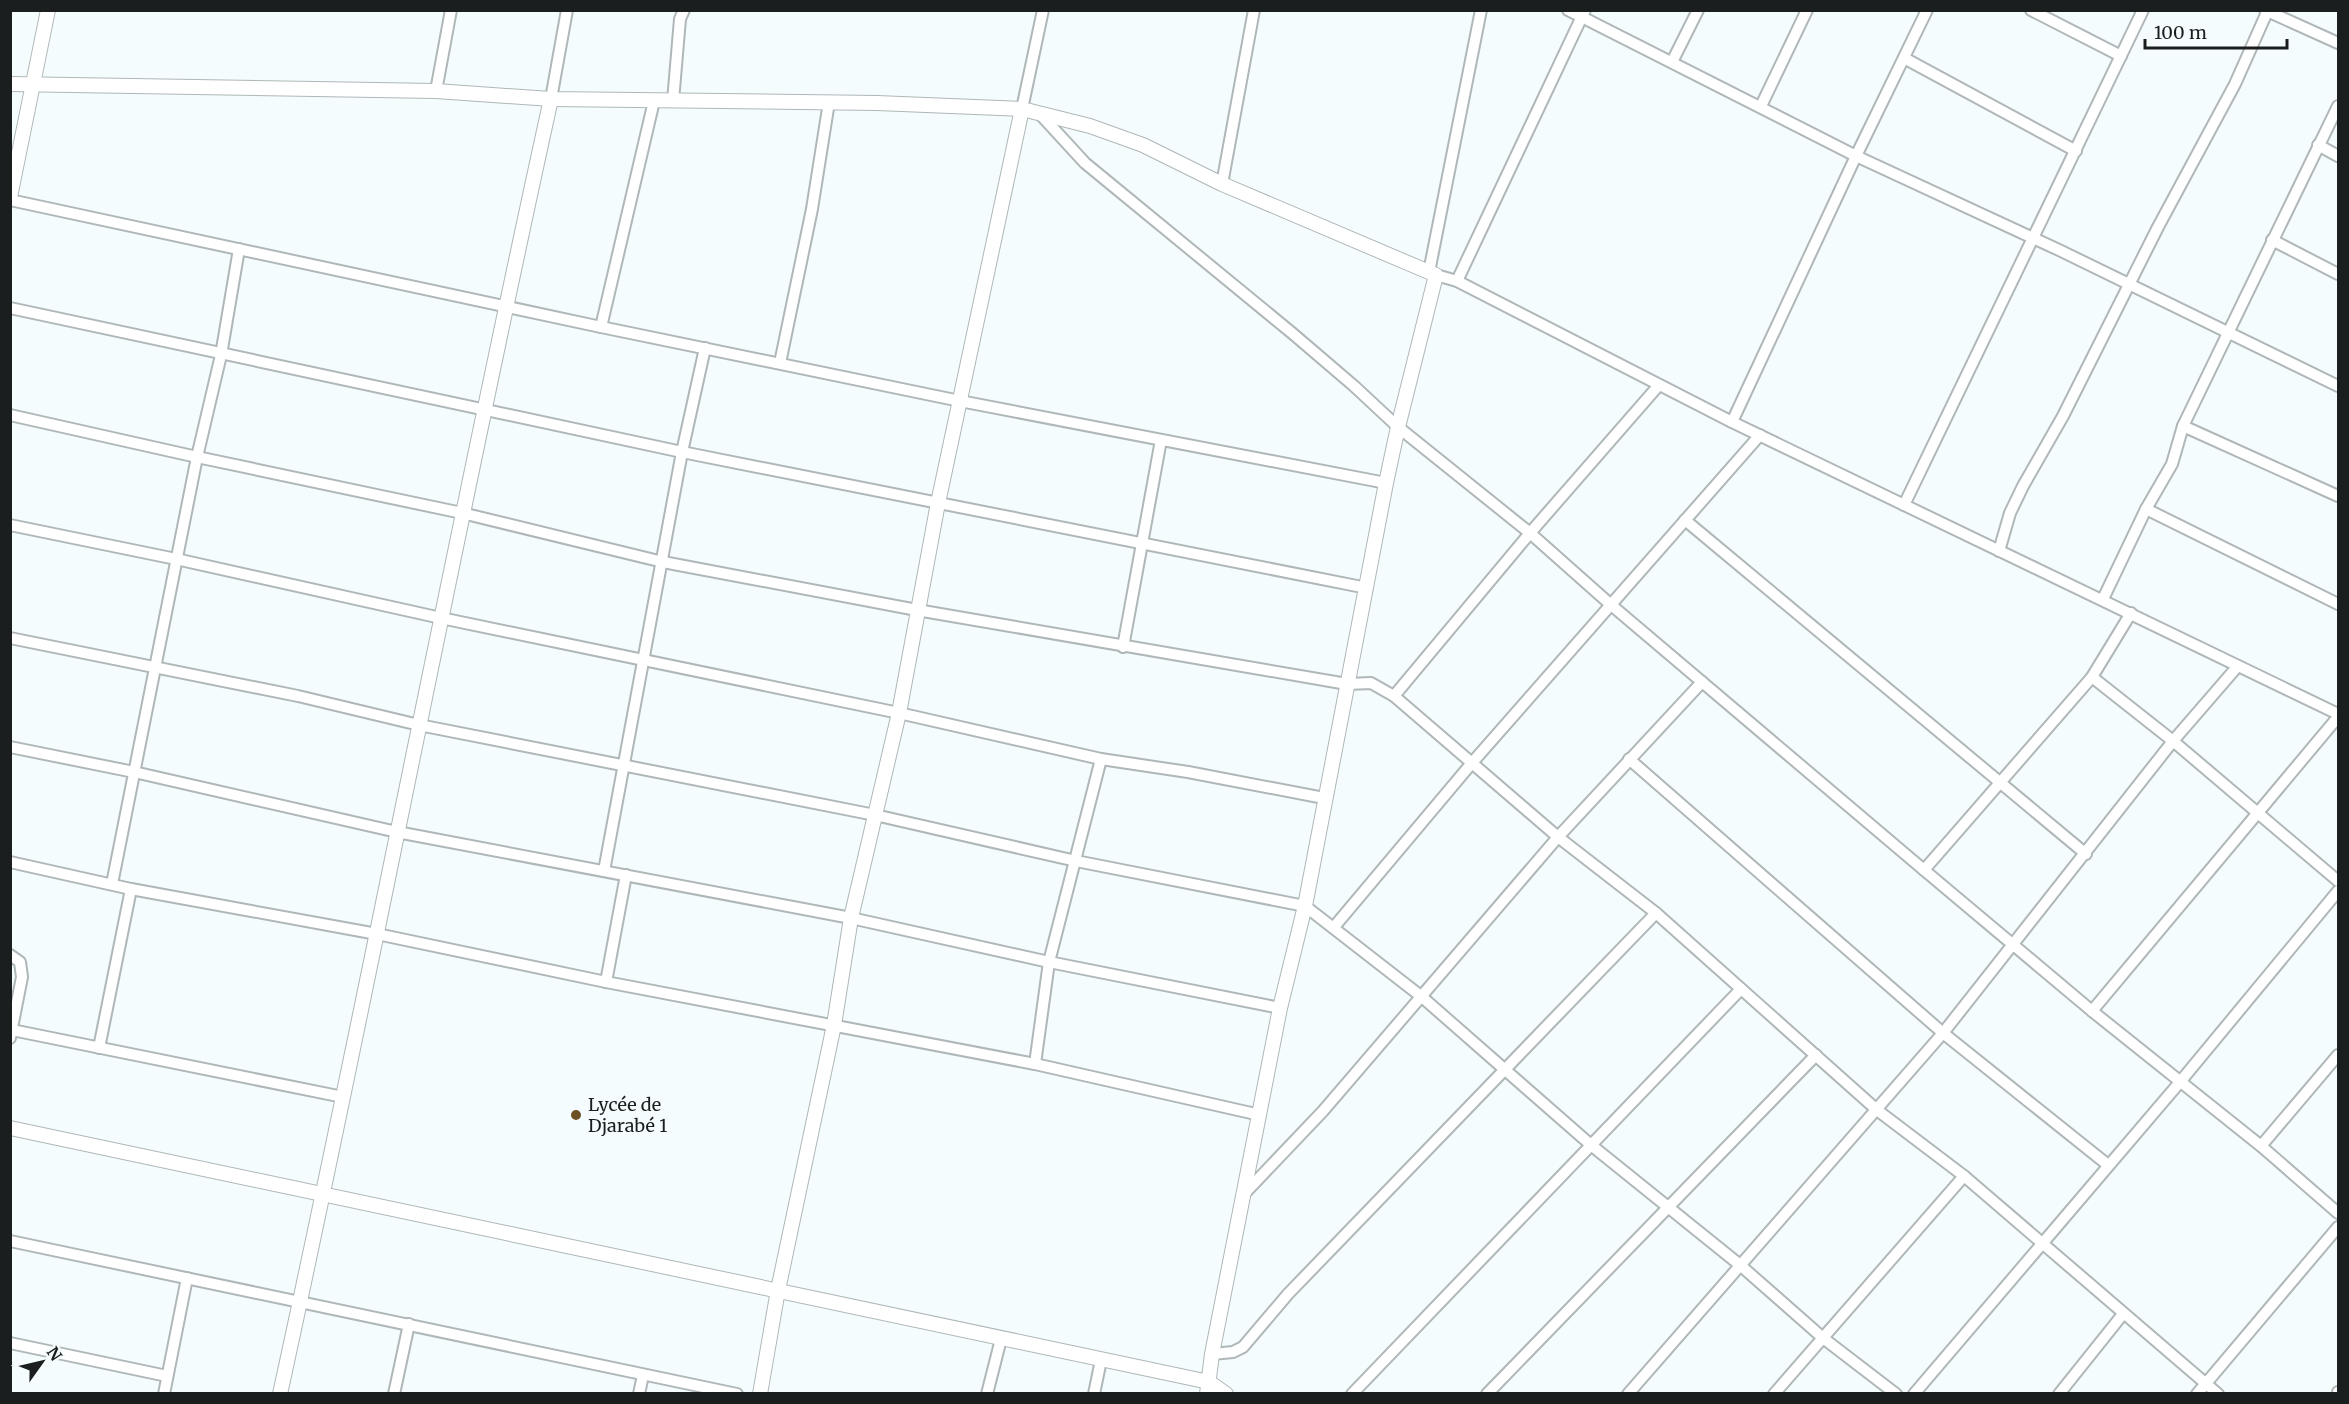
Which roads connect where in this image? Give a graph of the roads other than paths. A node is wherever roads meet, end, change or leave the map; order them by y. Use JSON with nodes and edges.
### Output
{"nodes":[{"id":1,"x":48,"y":10,"type":"edge"},
{"id":2,"x":451,"y":10,"type":"edge"},
{"id":3,"x":567,"y":10,"type":"edge"},
{"id":4,"x":684,"y":10,"type":"edge"},
{"id":5,"x":1043,"y":10,"type":"edge"},
{"id":6,"x":1254,"y":10,"type":"edge"},
{"id":7,"x":1481,"y":10,"type":"edge"},
{"id":8,"x":1568,"y":10,"type":"edge"},
{"id":9,"x":1698,"y":10,"type":"edge"},
{"id":10,"x":1807,"y":10,"type":"edge"},
{"id":11,"x":1927,"y":10,"type":"edge"},
{"id":12,"x":2031,"y":10,"type":"edge"},
{"id":13,"x":2143,"y":10,"type":"edge"},
{"id":14,"x":2267,"y":11,"type":"edge"},
{"id":15,"x":1583,"y":14,"type":"edge"},
{"id":16,"x":2338,"y":43,"type":"edge"},
{"id":17,"x":2121,"y":56,"type":"junction"},
{"id":18,"x":1904,"y":58,"type":"junction"},
{"id":19,"x":1672,"y":62,"type":"junction"},
{"id":20,"x":10,"y":84,"type":"edge"},
{"id":21,"x":34,"y":84,"type":"junction"},
{"id":22,"x":436,"y":91,"type":"junction"},
{"id":23,"x":551,"y":99,"type":"junction"},
{"id":24,"x":654,"y":101,"type":"junction"},
{"id":25,"x":673,"y":101,"type":"junction"},
{"id":26,"x":829,"y":102,"type":"junction"},
{"id":27,"x":1761,"y":106,"type":"junction"},
{"id":28,"x":2338,"y":106,"type":"edge"},
{"id":29,"x":1022,"y":109,"type":"junction"},
{"id":30,"x":1040,"y":114,"type":"junction"},
{"id":31,"x":2318,"y":146,"type":"junction"},
{"id":32,"x":2076,"y":151,"type":"junction"},
{"id":33,"x":1856,"y":156,"type":"junction"},
{"id":34,"x":2338,"y":156,"type":"edge"},
{"id":35,"x":1222,"y":184,"type":"junction"},
{"id":36,"x":10,"y":198,"type":"edge"},
{"id":37,"x":2033,"y":238,"type":"junction"},
{"id":38,"x":2272,"y":240,"type":"junction"},
{"id":39,"x":239,"y":249,"type":"junction"},
{"id":40,"x":1433,"y":274,"type":"junction"},
{"id":41,"x":2338,"y":274,"type":"edge"},
{"id":42,"x":1457,"y":281,"type":"junction"},
{"id":43,"x":2129,"y":285,"type":"junction"},
{"id":44,"x":505,"y":306,"type":"junction"},
{"id":45,"x":10,"y":309,"type":"edge"},
{"id":46,"x":601,"y":327,"type":"junction"},
{"id":47,"x":2228,"y":332,"type":"junction"},
{"id":48,"x":705,"y":348,"type":"junction"},
{"id":49,"x":221,"y":355,"type":"junction"},
{"id":50,"x":780,"y":363,"type":"junction"},
{"id":51,"x":1659,"y":385,"type":"junction"},
{"id":52,"x":2338,"y":386,"type":"edge"},
{"id":53,"x":960,"y":400,"type":"junction"},
{"id":54,"x":484,"y":409,"type":"junction"},
{"id":55,"x":10,"y":415,"type":"edge"},
{"id":56,"x":1732,"y":422,"type":"junction"},
{"id":57,"x":2183,"y":426,"type":"junction"},
{"id":58,"x":1398,"y":427,"type":"junction"},
{"id":59,"x":1760,"y":435,"type":"junction"},
{"id":60,"x":1161,"y":440,"type":"junction"},
{"id":61,"x":682,"y":452,"type":"junction"},
{"id":62,"x":197,"y":457,"type":"junction"},
{"id":63,"x":1386,"y":483,"type":"junction"},
{"id":64,"x":2338,"y":496,"type":"edge"},
{"id":65,"x":938,"y":503,"type":"junction"},
{"id":66,"x":1904,"y":505,"type":"junction"},
{"id":67,"x":2146,"y":509,"type":"junction"},
{"id":68,"x":462,"y":513,"type":"junction"},
{"id":69,"x":1685,"y":520,"type":"junction"},
{"id":70,"x":10,"y":525,"type":"edge"},
{"id":71,"x":1530,"y":533,"type":"junction"},
{"id":72,"x":1143,"y":544,"type":"junction"},
{"id":73,"x":1999,"y":551,"type":"junction"},
{"id":74,"x":176,"y":559,"type":"junction"},
{"id":75,"x":663,"y":562,"type":"junction"},
{"id":76,"x":1367,"y":588,"type":"junction"},
{"id":77,"x":2103,"y":599,"type":"junction"},
{"id":78,"x":1610,"y":604,"type":"junction"},
{"id":79,"x":2338,"y":604,"type":"edge"},
{"id":80,"x":917,"y":610,"type":"junction"},
{"id":81,"x":2130,"y":613,"type":"junction"},
{"id":82,"x":441,"y":618,"type":"junction"},
{"id":83,"x":10,"y":638,"type":"edge"},
{"id":84,"x":1123,"y":647,"type":"junction"},
{"id":85,"x":643,"y":660,"type":"junction"},
{"id":86,"x":155,"y":667,"type":"junction"},
{"id":87,"x":2237,"y":667,"type":"junction"},
{"id":88,"x":2092,"y":677,"type":"junction"},
{"id":89,"x":1702,"y":682,"type":"junction"},
{"id":90,"x":1347,"y":684,"type":"junction"},
{"id":91,"x":1394,"y":696,"type":"junction"},
{"id":92,"x":899,"y":713,"type":"junction"},
{"id":93,"x":2338,"y":716,"type":"edge"},
{"id":94,"x":419,"y":725,"type":"junction"},
{"id":95,"x":2174,"y":741,"type":"junction"},
{"id":96,"x":10,"y":747,"type":"edge"},
{"id":97,"x":1101,"y":759,"type":"junction"},
{"id":98,"x":1629,"y":759,"type":"junction"},
{"id":99,"x":625,"y":764,"type":"junction"},
{"id":100,"x":1471,"y":764,"type":"junction"},
{"id":101,"x":134,"y":772,"type":"junction"},
{"id":102,"x":2001,"y":783,"type":"junction"},
{"id":103,"x":1324,"y":798,"type":"junction"},
{"id":104,"x":2258,"y":813,"type":"junction"},
{"id":105,"x":875,"y":814,"type":"junction"},
{"id":106,"x":398,"y":832,"type":"junction"},
{"id":107,"x":1558,"y":837,"type":"junction"},
{"id":108,"x":2086,"y":854,"type":"junction"},
{"id":109,"x":1076,"y":861,"type":"junction"},
{"id":110,"x":10,"y":862,"type":"edge"},
{"id":111,"x":1924,"y":870,"type":"junction"},
{"id":112,"x":604,"y":871,"type":"junction"},
{"id":113,"x":626,"y":875,"type":"junction"},
{"id":114,"x":2338,"y":881,"type":"edge"},
{"id":115,"x":112,"y":884,"type":"junction"},
{"id":116,"x":131,"y":889,"type":"junction"},
{"id":117,"x":2338,"y":891,"type":"edge"},
{"id":118,"x":1305,"y":906,"type":"junction"},
{"id":119,"x":1656,"y":913,"type":"junction"},
{"id":120,"x":851,"y":918,"type":"junction"},
{"id":121,"x":1334,"y":927,"type":"junction"},
{"id":122,"x":377,"y":934,"type":"junction"},
{"id":123,"x":2013,"y":945,"type":"junction"},
{"id":124,"x":10,"y":954,"type":"edge"},
{"id":125,"x":1049,"y":962,"type":"junction"},
{"id":126,"x":606,"y":982,"type":"junction"},
{"id":127,"x":1741,"y":989,"type":"junction"},
{"id":128,"x":1422,"y":997,"type":"junction"},
{"id":129,"x":1280,"y":1008,"type":"junction"},
{"id":130,"x":2092,"y":1011,"type":"junction"},
{"id":131,"x":834,"y":1025,"type":"junction"},
{"id":132,"x":1943,"y":1033,"type":"junction"},
{"id":133,"x":11,"y":1034,"type":"edge"},
{"id":134,"x":99,"y":1048,"type":"junction"},
{"id":135,"x":1816,"y":1055,"type":"junction"},
{"id":136,"x":2338,"y":1055,"type":"edge"},
{"id":137,"x":1035,"y":1064,"type":"junction"},
{"id":138,"x":1504,"y":1069,"type":"junction"},
{"id":139,"x":2180,"y":1082,"type":"junction"},
{"id":140,"x":343,"y":1097,"type":"junction"},
{"id":141,"x":1878,"y":1110,"type":"junction"},
{"id":142,"x":1260,"y":1114,"type":"junction"},
{"id":143,"x":10,"y":1128,"type":"edge"},
{"id":144,"x":1591,"y":1145,"type":"junction"},
{"id":145,"x":2261,"y":1146,"type":"junction"},
{"id":146,"x":2108,"y":1165,"type":"junction"},
{"id":147,"x":1964,"y":1176,"type":"junction"},
{"id":148,"x":323,"y":1193,"type":"junction"},
{"id":149,"x":1245,"y":1193,"type":"junction"},
{"id":150,"x":1669,"y":1206,"type":"junction"},
{"id":151,"x":2338,"y":1213,"type":"edge"},
{"id":152,"x":2338,"y":1227,"type":"edge"},
{"id":153,"x":10,"y":1242,"type":"edge"},
{"id":154,"x":2042,"y":1243,"type":"junction"},
{"id":155,"x":1740,"y":1265,"type":"junction"},
{"id":156,"x":187,"y":1278,"type":"junction"},
{"id":157,"x":778,"y":1290,"type":"junction"},
{"id":158,"x":300,"y":1301,"type":"junction"},
{"id":159,"x":2123,"y":1314,"type":"junction"},
{"id":160,"x":409,"y":1324,"type":"junction"},
{"id":161,"x":1823,"y":1338,"type":"junction"},
{"id":162,"x":1001,"y":1339,"type":"junction"},
{"id":163,"x":10,"y":1343,"type":"edge"},
{"id":164,"x":1212,"y":1354,"type":"junction"},
{"id":165,"x":1101,"y":1360,"type":"junction"},
{"id":166,"x":643,"y":1375,"type":"junction"},
{"id":167,"x":167,"y":1376,"type":"junction"},
{"id":168,"x":2206,"y":1383,"type":"junction"},
{"id":169,"x":1208,"y":1388,"type":"edge"},
{"id":170,"x":164,"y":1394,"type":"edge"},
{"id":171,"x":280,"y":1394,"type":"edge"},
{"id":172,"x":394,"y":1394,"type":"edge"},
{"id":173,"x":639,"y":1394,"type":"edge"},
{"id":174,"x":737,"y":1394,"type":"edge"},
{"id":175,"x":760,"y":1394,"type":"edge"},
{"id":176,"x":987,"y":1394,"type":"edge"},
{"id":177,"x":1095,"y":1394,"type":"edge"},
{"id":178,"x":1226,"y":1394,"type":"edge"},
{"id":179,"x":1352,"y":1394,"type":"edge"},
{"id":180,"x":1487,"y":1394,"type":"edge"},
{"id":181,"x":1628,"y":1394,"type":"edge"},
{"id":182,"x":1774,"y":1394,"type":"edge"},
{"id":183,"x":1896,"y":1394,"type":"edge"},
{"id":184,"x":1914,"y":1394,"type":"edge"},
{"id":185,"x":2059,"y":1394,"type":"edge"},
{"id":186,"x":2197,"y":1394,"type":"edge"},
{"id":187,"x":2218,"y":1394,"type":"edge"}],
"edges":[{"from":1,"to":21,"type":"street"},
{"from":2,"to":22,"type":"street"},
{"from":3,"to":23,"type":"street"},
{"from":4,"to":25,"type":"street"},
{"from":5,"to":29,"type":"street"},
{"from":6,"to":35,"type":"street"},
{"from":7,"to":40,"type":"street"},
{"from":8,"to":15,"type":"street"},
{"from":9,"to":19,"type":"street"},
{"from":10,"to":27,"type":"street"},
{"from":11,"to":18,"type":"street"},
{"from":12,"to":17,"type":"street"},
{"from":13,"to":17,"type":"street"},
{"from":14,"to":16,"type":"street"},
{"from":14,"to":43,"type":"street"},
{"from":15,"to":19,"type":"street"},
{"from":15,"to":42,"type":"street"},
{"from":17,"to":32,"type":"street"},
{"from":18,"to":32,"type":"street"},
{"from":18,"to":33,"type":"street"},
{"from":19,"to":27,"type":"street"},
{"from":20,"to":21,"type":"street"},
{"from":21,"to":22,"type":"street"},
{"from":21,"to":36,"type":"street"},
{"from":22,"to":23,"type":"street"},
{"from":23,"to":24,"type":"street"},
{"from":23,"to":44,"type":"street"},
{"from":24,"to":25,"type":"street"},
{"from":24,"to":46,"type":"street"},
{"from":25,"to":26,"type":"street"},
{"from":26,"to":29,"type":"street"},
{"from":26,"to":50,"type":"street"},
{"from":27,"to":33,"type":"street"},
{"from":28,"to":31,"type":"street"},
{"from":29,"to":30,"type":"street"},
{"from":29,"to":53,"type":"street"},
{"from":30,"to":35,"type":"street"},
{"from":30,"to":58,"type":"street"},
{"from":31,"to":34,"type":"street"},
{"from":31,"to":38,"type":"street"},
{"from":32,"to":37,"type":"street"},
{"from":33,"to":37,"type":"street"},
{"from":33,"to":56,"type":"street"},
{"from":35,"to":40,"type":"street"},
{"from":36,"to":39,"type":"street"},
{"from":37,"to":43,"type":"street"},
{"from":37,"to":66,"type":"street"},
{"from":38,"to":41,"type":"street"},
{"from":38,"to":47,"type":"street"},
{"from":39,"to":44,"type":"street"},
{"from":39,"to":49,"type":"street"},
{"from":40,"to":42,"type":"street"},
{"from":40,"to":58,"type":"street"},
{"from":42,"to":51,"type":"street"},
{"from":43,"to":47,"type":"street"},
{"from":43,"to":73,"type":"street"},
{"from":44,"to":46,"type":"street"},
{"from":44,"to":54,"type":"street"},
{"from":45,"to":49,"type":"street"},
{"from":46,"to":48,"type":"street"},
{"from":47,"to":52,"type":"street"},
{"from":47,"to":57,"type":"street"},
{"from":48,"to":50,"type":"street"},
{"from":48,"to":61,"type":"street"},
{"from":49,"to":54,"type":"street"},
{"from":49,"to":62,"type":"street"},
{"from":50,"to":53,"type":"street"},
{"from":51,"to":56,"type":"street"},
{"from":51,"to":71,"type":"street"},
{"from":53,"to":60,"type":"street"},
{"from":53,"to":65,"type":"street"},
{"from":54,"to":61,"type":"street"},
{"from":54,"to":68,"type":"street"},
{"from":55,"to":62,"type":"street"},
{"from":56,"to":59,"type":"street"},
{"from":57,"to":64,"type":"street"},
{"from":57,"to":67,"type":"street"},
{"from":58,"to":63,"type":"street"},
{"from":58,"to":71,"type":"street"},
{"from":59,"to":66,"type":"street"},
{"from":59,"to":69,"type":"street"},
{"from":60,"to":63,"type":"street"},
{"from":60,"to":72,"type":"street"},
{"from":61,"to":65,"type":"street"},
{"from":61,"to":75,"type":"street"},
{"from":62,"to":68,"type":"street"},
{"from":62,"to":74,"type":"street"},
{"from":63,"to":76,"type":"street"},
{"from":65,"to":72,"type":"street"},
{"from":65,"to":80,"type":"street"},
{"from":66,"to":73,"type":"street"},
{"from":67,"to":77,"type":"street"},
{"from":67,"to":79,"type":"street"},
{"from":68,"to":75,"type":"street"},
{"from":68,"to":82,"type":"street"},
{"from":69,"to":78,"type":"street"},
{"from":69,"to":102,"type":"street"},
{"from":70,"to":74,"type":"street"},
{"from":71,"to":78,"type":"street"},
{"from":71,"to":91,"type":"street"},
{"from":72,"to":76,"type":"street"},
{"from":72,"to":84,"type":"street"},
{"from":73,"to":77,"type":"street"},
{"from":74,"to":82,"type":"street"},
{"from":74,"to":86,"type":"street"},
{"from":75,"to":80,"type":"street"},
{"from":75,"to":85,"type":"street"},
{"from":76,"to":90,"type":"street"},
{"from":77,"to":81,"type":"street"},
{"from":78,"to":89,"type":"street"},
{"from":78,"to":100,"type":"street"},
{"from":80,"to":84,"type":"street"},
{"from":80,"to":92,"type":"street"},
{"from":81,"to":87,"type":"street"},
{"from":81,"to":88,"type":"street"},
{"from":82,"to":85,"type":"street"},
{"from":82,"to":94,"type":"street"},
{"from":83,"to":86,"type":"street"},
{"from":84,"to":90,"type":"street"},
{"from":85,"to":92,"type":"street"},
{"from":85,"to":99,"type":"street"},
{"from":86,"to":94,"type":"street"},
{"from":86,"to":101,"type":"street"},
{"from":87,"to":93,"type":"street"},
{"from":87,"to":95,"type":"street"},
{"from":88,"to":95,"type":"street"},
{"from":88,"to":102,"type":"street"},
{"from":89,"to":98,"type":"street"},
{"from":89,"to":111,"type":"street"},
{"from":90,"to":91,"type":"street"},
{"from":90,"to":103,"type":"street"},
{"from":91,"to":100,"type":"street"},
{"from":92,"to":97,"type":"street"},
{"from":92,"to":105,"type":"street"},
{"from":93,"to":104,"type":"street"},
{"from":94,"to":99,"type":"street"},
{"from":94,"to":106,"type":"street"},
{"from":95,"to":104,"type":"street"},
{"from":95,"to":108,"type":"street"},
{"from":96,"to":101,"type":"street"},
{"from":97,"to":103,"type":"street"},
{"from":97,"to":109,"type":"street"},
{"from":98,"to":107,"type":"street"},
{"from":98,"to":132,"type":"street"},
{"from":99,"to":105,"type":"street"},
{"from":99,"to":112,"type":"street"},
{"from":100,"to":107,"type":"street"},
{"from":100,"to":121,"type":"street"},
{"from":101,"to":106,"type":"street"},
{"from":101,"to":115,"type":"street"},
{"from":102,"to":108,"type":"street"},
{"from":102,"to":111,"type":"street"},
{"from":103,"to":118,"type":"street"},
{"from":104,"to":114,"type":"street"},
{"from":104,"to":130,"type":"street"},
{"from":105,"to":109,"type":"street"},
{"from":105,"to":120,"type":"street"},
{"from":106,"to":112,"type":"street"},
{"from":106,"to":122,"type":"street"},
{"from":107,"to":119,"type":"street"},
{"from":107,"to":128,"type":"street"},
{"from":108,"to":123,"type":"street"},
{"from":109,"to":118,"type":"street"},
{"from":109,"to":125,"type":"street"},
{"from":110,"to":115,"type":"street"},
{"from":111,"to":123,"type":"street"},
{"from":112,"to":113,"type":"street"},
{"from":113,"to":120,"type":"street"},
{"from":113,"to":126,"type":"street"},
{"from":115,"to":116,"type":"street"},
{"from":116,"to":122,"type":"street"},
{"from":116,"to":134,"type":"street"},
{"from":117,"to":139,"type":"street"},
{"from":118,"to":121,"type":"street"},
{"from":118,"to":129,"type":"street"},
{"from":119,"to":127,"type":"street"},
{"from":119,"to":138,"type":"street"},
{"from":120,"to":125,"type":"street"},
{"from":120,"to":131,"type":"street"},
{"from":121,"to":128,"type":"street"},
{"from":122,"to":126,"type":"street"},
{"from":122,"to":140,"type":"street"},
{"from":123,"to":130,"type":"street"},
{"from":123,"to":132,"type":"street"},
{"from":124,"to":133,"type":"street"},
{"from":125,"to":129,"type":"street"},
{"from":125,"to":137,"type":"street"},
{"from":126,"to":131,"type":"street"},
{"from":127,"to":135,"type":"street"},
{"from":127,"to":144,"type":"street"},
{"from":128,"to":138,"type":"street"},
{"from":128,"to":149,"type":"street"},
{"from":129,"to":142,"type":"street"},
{"from":130,"to":139,"type":"street"},
{"from":131,"to":137,"type":"street"},
{"from":131,"to":157,"type":"street"},
{"from":132,"to":141,"type":"street"},
{"from":132,"to":146,"type":"street"},
{"from":133,"to":134,"type":"street"},
{"from":134,"to":140,"type":"street"},
{"from":135,"to":141,"type":"street"},
{"from":135,"to":150,"type":"street"},
{"from":136,"to":145,"type":"street"},
{"from":137,"to":142,"type":"street"},
{"from":138,"to":144,"type":"street"},
{"from":138,"to":164,"type":"street"},
{"from":139,"to":145,"type":"street"},
{"from":139,"to":146,"type":"street"},
{"from":140,"to":148,"type":"street"},
{"from":141,"to":147,"type":"street"},
{"from":141,"to":155,"type":"street"},
{"from":142,"to":149,"type":"street"},
{"from":143,"to":148,"type":"street"},
{"from":144,"to":150,"type":"street"},
{"from":144,"to":179,"type":"street"},
{"from":145,"to":151,"type":"street"},
{"from":146,"to":154,"type":"street"},
{"from":147,"to":154,"type":"street"},
{"from":147,"to":161,"type":"street"},
{"from":148,"to":157,"type":"street"},
{"from":148,"to":158,"type":"street"},
{"from":149,"to":164,"type":"street"},
{"from":150,"to":155,"type":"street"},
{"from":150,"to":180,"type":"street"},
{"from":152,"to":168,"type":"street"},
{"from":153,"to":156,"type":"street"},
{"from":154,"to":159,"type":"street"},
{"from":154,"to":184,"type":"street"},
{"from":155,"to":161,"type":"street"},
{"from":155,"to":181,"type":"street"},
{"from":156,"to":158,"type":"street"},
{"from":156,"to":167,"type":"street"},
{"from":157,"to":162,"type":"street"},
{"from":157,"to":175,"type":"street"},
{"from":158,"to":160,"type":"street"},
{"from":158,"to":171,"type":"street"},
{"from":159,"to":168,"type":"street"},
{"from":159,"to":185,"type":"street"},
{"from":160,"to":166,"type":"street"},
{"from":160,"to":172,"type":"street"},
{"from":161,"to":182,"type":"street"},
{"from":161,"to":183,"type":"street"},
{"from":162,"to":165,"type":"street"},
{"from":162,"to":176,"type":"street"},
{"from":163,"to":167,"type":"street"},
{"from":164,"to":169,"type":"street"},
{"from":165,"to":169,"type":"street"},
{"from":165,"to":177,"type":"street"},
{"from":166,"to":173,"type":"street"},
{"from":166,"to":174,"type":"street"},
{"from":167,"to":170,"type":"street"},
{"from":168,"to":186,"type":"street"},
{"from":168,"to":187,"type":"street"},
{"from":169,"to":178,"type":"street"}]}
